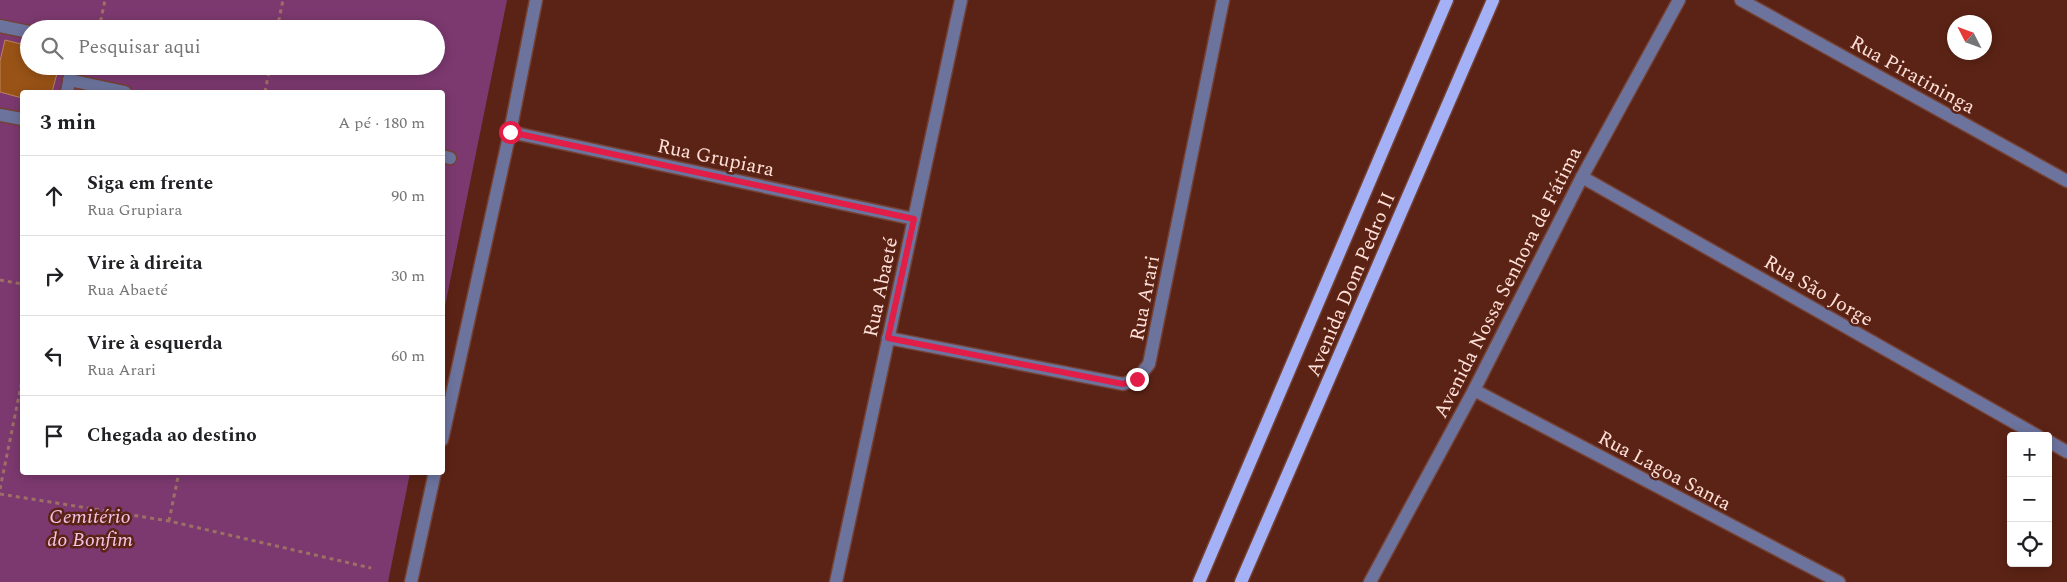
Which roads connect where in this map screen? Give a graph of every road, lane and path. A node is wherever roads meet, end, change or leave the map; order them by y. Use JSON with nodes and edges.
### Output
{"nodes":[{"id":1,"x":104,"y":0,"type":"edge"},
{"id":2,"x":283,"y":0,"type":"edge"},
{"id":3,"x":536,"y":0,"type":"edge"},
{"id":4,"x":961,"y":0,"type":"edge"},
{"id":5,"x":1223,"y":0,"type":"edge"},
{"id":6,"x":1447,"y":0,"type":"edge"},
{"id":7,"x":1493,"y":0,"type":"edge"},
{"id":8,"x":1679,"y":0,"type":"edge"},
{"id":9,"x":1742,"y":0,"type":"edge"},
{"id":10,"x":101,"y":20,"type":"edge"},
{"id":11,"x":279,"y":20,"type":"edge"},
{"id":12,"x":0,"y":26,"type":"edge"},
{"id":13,"x":20,"y":30,"type":"edge"},
{"id":14,"x":268,"y":75,"type":"edge"},
{"id":15,"x":68,"y":86,"type":"edge"},
{"id":16,"x":106,"y":90,"type":"edge"},
{"id":17,"x":265,"y":90,"type":"edge"},
{"id":18,"x":0,"y":115,"type":"edge"},
{"id":19,"x":20,"y":119,"type":"edge"},
{"id":20,"x":510,"y":132,"type":"junction"},
{"id":21,"x":1582,"y":177,"type":"junction"},
{"id":22,"x":2067,"y":180,"type":"edge"},
{"id":23,"x":914,"y":219,"type":"junction"},
{"id":24,"x":0,"y":280,"type":"edge"},
{"id":25,"x":20,"y":284,"type":"edge"},
{"id":26,"x":888,"y":338,"type":"junction"},
{"id":27,"x":1474,"y":390,"type":"junction"},
{"id":28,"x":20,"y":391,"type":"edge"},
{"id":29,"x":445,"y":426,"type":"edge"},
{"id":30,"x":2031,"y":432,"type":"edge"},
{"id":31,"x":2052,"y":443,"type":"edge"},
{"id":32,"x":2067,"y":452,"type":"edge"},
{"id":33,"x":178,"y":475,"type":"edge"},
{"id":34,"x":434,"y":475,"type":"edge"},
{"id":35,"x":0,"y":489,"type":"edge"},
{"id":36,"x":0,"y":494,"type":"edge"},
{"id":37,"x":169,"y":521,"type":"junction"},
{"id":38,"x":371,"y":568,"type":"dead end"},
{"id":39,"x":411,"y":582,"type":"edge"},
{"id":40,"x":836,"y":582,"type":"edge"},
{"id":41,"x":1199,"y":582,"type":"edge"},
{"id":42,"x":1241,"y":582,"type":"edge"},
{"id":43,"x":1370,"y":582,"type":"edge"},
{"id":44,"x":1839,"y":582,"type":"edge"}],
"edges":[{"from":1,"to":10,"type":"path"},
{"from":2,"to":11,"type":"path"},
{"from":3,"to":20,"type":"street"},
{"from":4,"to":23,"type":"street","name":"Rua Abaeté"},
{"from":5,"to":26,"type":"street","name":"Rua Arari"},
{"from":6,"to":41,"type":"main road","name":"Avenida Dom Pedro II"},
{"from":7,"to":42,"type":"main road","name":"Avenida Dom Pedro II"},
{"from":8,"to":21,"type":"street","name":"Avenida Nossa Senhora de Fátima"},
{"from":9,"to":22,"type":"street","name":"Rua Piratininga"},
{"from":12,"to":13,"type":"street"},
{"from":14,"to":17,"type":"path"},
{"from":15,"to":16,"type":"street"},
{"from":18,"to":19,"type":"street"},
{"from":20,"to":23,"type":"street","name":"Rua Grupiara"},
{"from":20,"to":29,"type":"street"},
{"from":21,"to":27,"type":"street","name":"Avenida Nossa Senhora de Fátima"},
{"from":21,"to":30,"type":"street","name":"Rua São Jorge"},
{"from":23,"to":26,"type":"street","name":"Rua Abaeté"},
{"from":24,"to":25,"type":"path"},
{"from":26,"to":40,"type":"street","name":"Rua Abaeté"},
{"from":27,"to":43,"type":"street","name":"Avenida Nossa Senhora de Fátima"},
{"from":27,"to":44,"type":"street","name":"Rua Lagoa Santa"},
{"from":28,"to":35,"type":"path"},
{"from":31,"to":32,"type":"street"},
{"from":33,"to":37,"type":"path"},
{"from":34,"to":39,"type":"street"},
{"from":36,"to":37,"type":"path"},
{"from":37,"to":38,"type":"path"}]}
